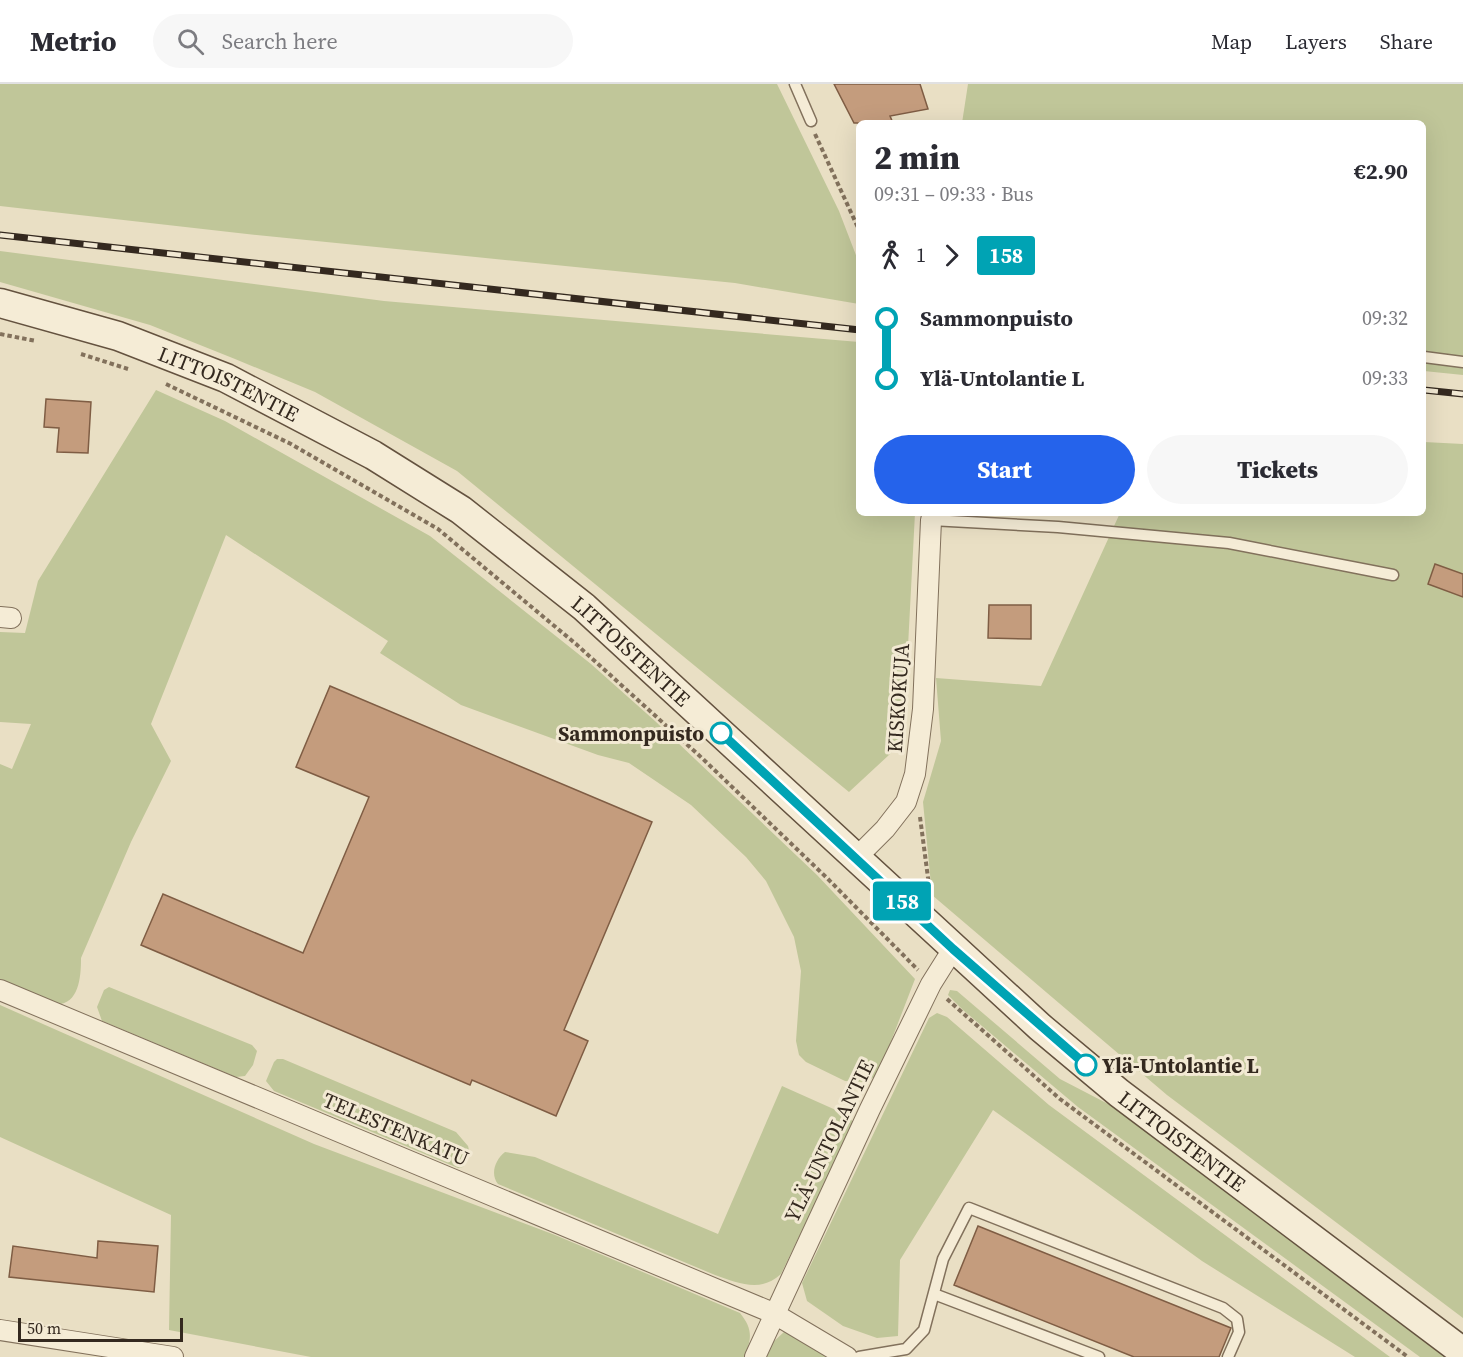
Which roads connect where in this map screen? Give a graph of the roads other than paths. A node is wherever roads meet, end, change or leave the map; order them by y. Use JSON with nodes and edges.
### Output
{"nodes":[{"id":1,"x":795,"y":84,"type":"edge"},
{"id":2,"x":811,"y":121,"type":"road end"},
{"id":3,"x":0,"y":303,"type":"edge"},
{"id":4,"x":1426,"y":357,"type":"edge"},
{"id":5,"x":1463,"y":362,"type":"edge"},
{"id":6,"x":931,"y":520,"type":"joint"},
{"id":7,"x":1393,"y":575,"type":"dead end"},
{"id":8,"x":856,"y":858,"type":"junction"},
{"id":9,"x":944,"y":940,"type":"junction"},
{"id":10,"x":0,"y":990,"type":"edge"},
{"id":11,"x":934,"y":1293,"type":"junction"},
{"id":12,"x":773,"y":1313,"type":"junction"},
{"id":13,"x":0,"y":1330,"type":"edge"},
{"id":14,"x":1463,"y":1352,"type":"edge"},
{"id":15,"x":173,"y":1357,"type":"edge"},
{"id":16,"x":755,"y":1357,"type":"edge"},
{"id":17,"x":847,"y":1357,"type":"edge"},
{"id":18,"x":859,"y":1357,"type":"edge"},
{"id":19,"x":1099,"y":1357,"type":"edge"},
{"id":20,"x":1228,"y":1357,"type":"edge"}],
"edges":[{"from":1,"to":2,"type":"lane"},
{"from":3,"to":8,"type":"street","name":"LITTOISTENTIE"},
{"from":4,"to":5,"type":"lane"},
{"from":6,"to":7,"type":"lane"},
{"from":6,"to":8,"type":"street","name":"KISKOKUJA"},
{"from":8,"to":9,"type":"street","name":"LITTOISTENTIE"},
{"from":9,"to":12,"type":"street","name":"YLÄ-UNTOLANTIE"},
{"from":9,"to":14,"type":"street","name":"LITTOISTENTIE"},
{"from":10,"to":12,"type":"street","name":"TELESTENKATU"},
{"from":11,"to":18,"type":"lane"},
{"from":11,"to":19,"type":"lane"},
{"from":11,"to":20,"type":"lane"},
{"from":12,"to":16,"type":"street","name":"YLÄ-UNTOLANTIE"},
{"from":12,"to":17,"type":"street","name":"TELESTENKATU"},
{"from":13,"to":15,"type":"street"}]}
